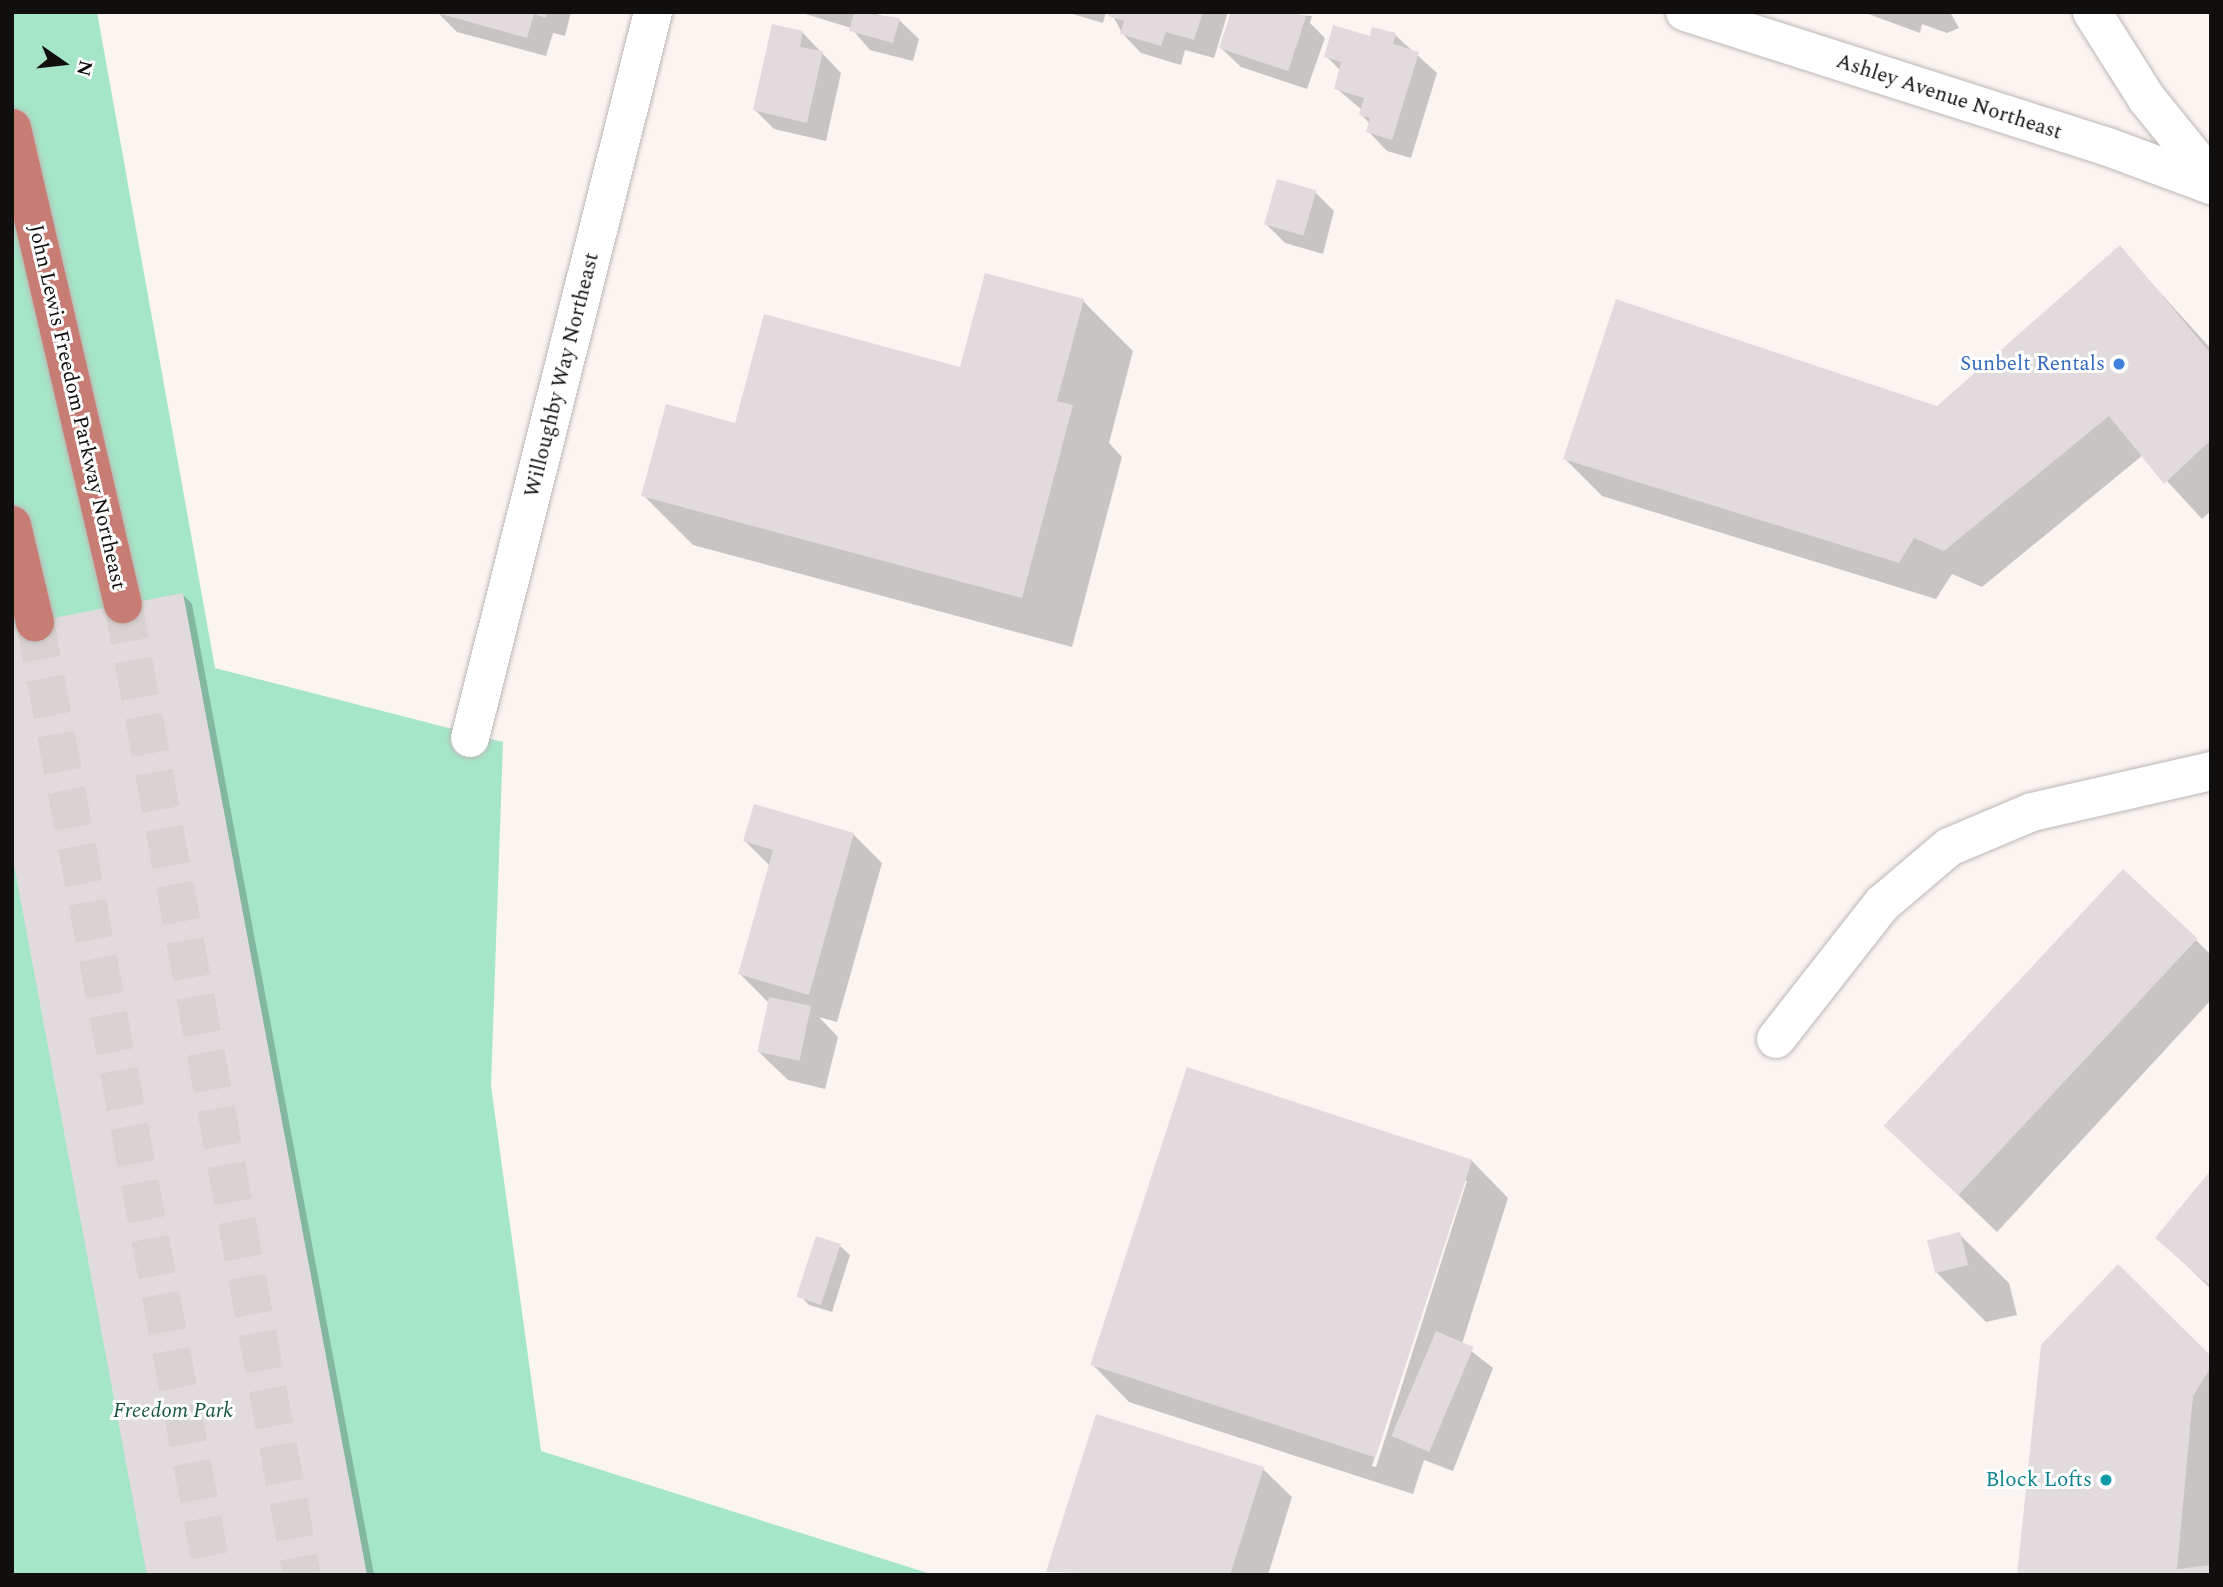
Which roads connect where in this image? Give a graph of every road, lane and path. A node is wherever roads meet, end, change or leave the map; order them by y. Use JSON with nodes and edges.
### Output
{"nodes":[{"id":1,"x":653,"y":12,"type":"edge"},
{"id":2,"x":1685,"y":12,"type":"edge"},
{"id":3,"x":2092,"y":12,"type":"edge"},
{"id":4,"x":12,"y":128,"type":"edge"},
{"id":5,"x":2211,"y":178,"type":"edge"},
{"id":6,"x":2211,"y":185,"type":"edge"},
{"id":7,"x":12,"y":526,"type":"edge"},
{"id":8,"x":123,"y":604,"type":"tunnel mouth"},
{"id":9,"x":35,"y":622,"type":"tunnel mouth"},
{"id":10,"x":470,"y":738,"type":"dead end"},
{"id":11,"x":2211,"y":771,"type":"edge"},
{"id":12,"x":1776,"y":1038,"type":"dead end"}],
"edges":[{"from":1,"to":10,"type":"street","name":"Willoughby Way Northeast"},
{"from":2,"to":6,"type":"street","name":"Ashley Avenue Northeast"},
{"from":3,"to":5,"type":"street"},
{"from":4,"to":8,"type":"highway","name":"John Lewis Freedom Parkway Northeast"},
{"from":7,"to":9,"type":"highway"},
{"from":11,"to":12,"type":"street"}]}
